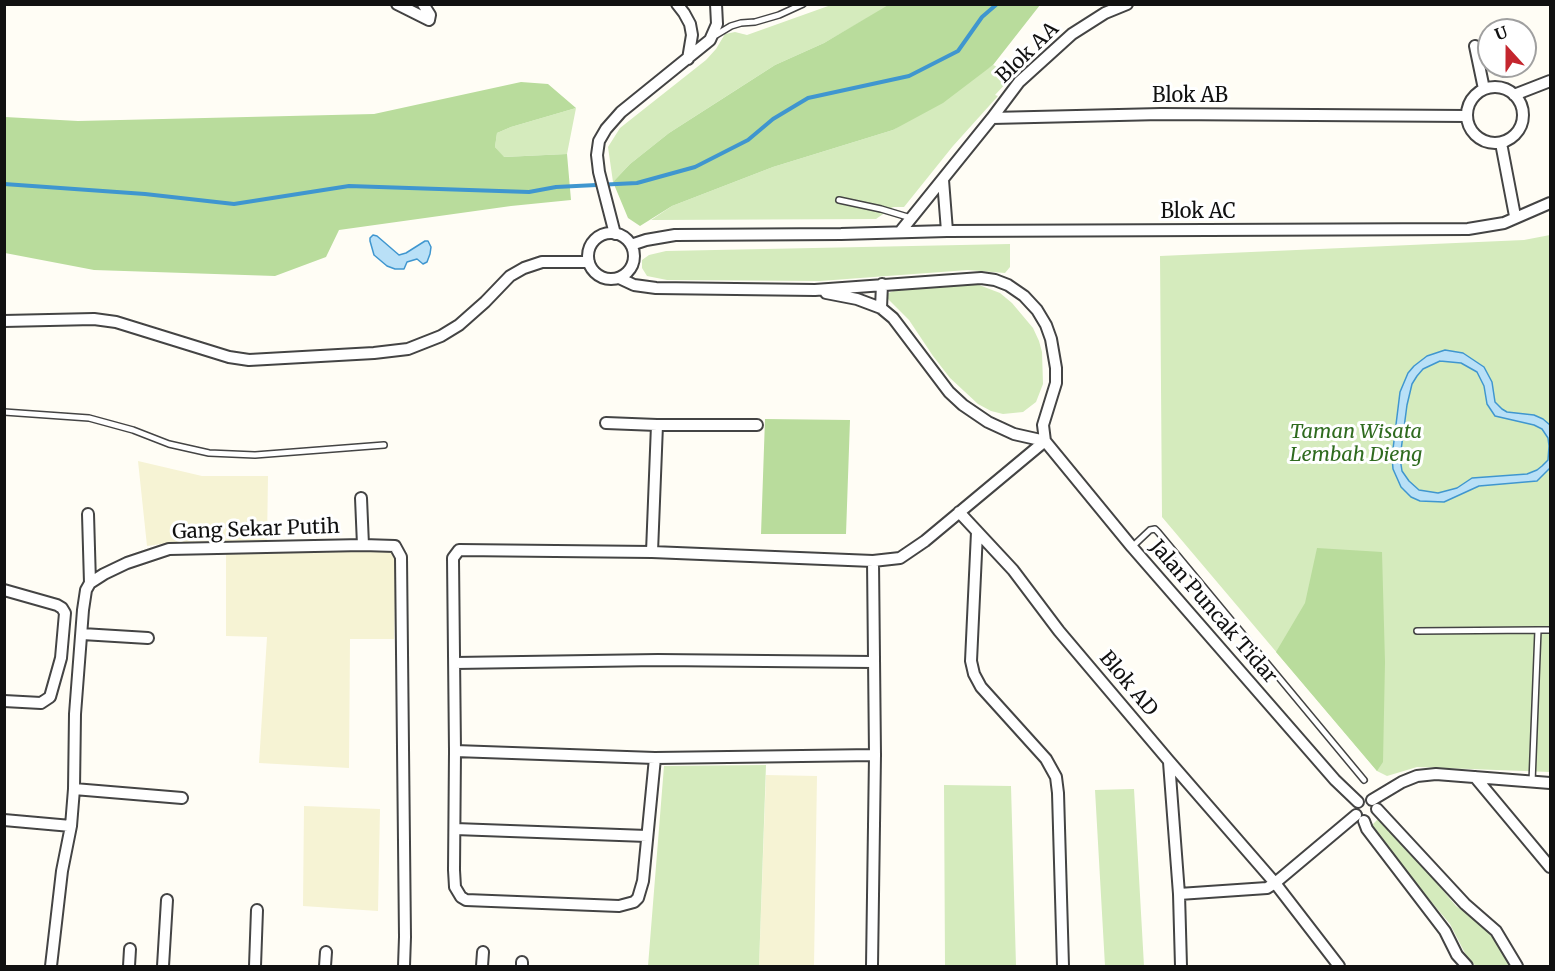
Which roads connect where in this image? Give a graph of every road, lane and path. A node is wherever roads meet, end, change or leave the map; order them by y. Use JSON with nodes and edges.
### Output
{"nodes":[{"id":1,"x":397,"y":4,"type":"edge"},
{"id":2,"x":423,"y":4,"type":"edge"},
{"id":3,"x":677,"y":4,"type":"edge"},
{"id":4,"x":716,"y":4,"type":"edge"},
{"id":5,"x":802,"y":4,"type":"edge"},
{"id":6,"x":1127,"y":4,"type":"edge"},
{"id":7,"x":710,"y":40,"type":"junction"},
{"id":8,"x":1474,"y":46,"type":"dead end"},
{"id":9,"x":688,"y":59,"type":"junction"},
{"id":10,"x":1551,"y":81,"type":"edge"},
{"id":11,"x":1484,"y":89,"type":"junction"},
{"id":12,"x":1514,"y":95,"type":"junction"},
{"id":13,"x":1467,"y":116,"type":"junction"},
{"id":14,"x":992,"y":118,"type":"junction"},
{"id":15,"x":1501,"y":142,"type":"junction"},
{"id":16,"x":943,"y":180,"type":"junction"},
{"id":17,"x":839,"y":200,"type":"dead end"},
{"id":18,"x":1551,"y":202,"type":"edge"},
{"id":19,"x":1515,"y":216,"type":"junction"},
{"id":20,"x":911,"y":218,"type":"junction"},
{"id":21,"x":947,"y":231,"type":"junction"},
{"id":22,"x":900,"y":232,"type":"junction"},
{"id":23,"x":615,"y":234,"type":"junction"},
{"id":24,"x":631,"y":245,"type":"junction"},
{"id":25,"x":589,"y":262,"type":"junction"},
{"id":26,"x":619,"y":278,"type":"junction"},
{"id":27,"x":882,"y":284,"type":"junction"},
{"id":28,"x":815,"y":290,"type":"junction"},
{"id":29,"x":881,"y":308,"type":"junction"},
{"id":30,"x":4,"y":321,"type":"edge"},
{"id":31,"x":4,"y":412,"type":"edge"},
{"id":32,"x":606,"y":423,"type":"dead end"},
{"id":33,"x":657,"y":425,"type":"junction"},
{"id":34,"x":757,"y":425,"type":"dead end"},
{"id":35,"x":1045,"y":441,"type":"junction"},
{"id":36,"x":384,"y":445,"type":"dead end"},
{"id":37,"x":361,"y":498,"type":"dead end"},
{"id":38,"x":959,"y":512,"type":"junction"},
{"id":39,"x":88,"y":514,"type":"dead end"},
{"id":40,"x":977,"y":532,"type":"junction"},
{"id":41,"x":363,"y":545,"type":"junction"},
{"id":42,"x":1132,"y":547,"type":"junction"},
{"id":43,"x":652,"y":552,"type":"junction"},
{"id":44,"x":873,"y":561,"type":"junction"},
{"id":45,"x":90,"y":583,"type":"junction"},
{"id":46,"x":4,"y":590,"type":"edge"},
{"id":47,"x":1538,"y":630,"type":"junction"},
{"id":48,"x":1551,"y":630,"type":"edge"},
{"id":49,"x":1417,"y":631,"type":"dead end"},
{"id":50,"x":82,"y":634,"type":"junction"},
{"id":51,"x":148,"y":638,"type":"dead end"},
{"id":52,"x":873,"y":662,"type":"junction"},
{"id":53,"x":455,"y":663,"type":"junction"},
{"id":54,"x":4,"y":694,"type":"edge"},
{"id":55,"x":4,"y":701,"type":"edge"},
{"id":56,"x":33,"y":702,"type":"junction"},
{"id":57,"x":455,"y":751,"type":"junction"},
{"id":58,"x":875,"y":755,"type":"junction"},
{"id":59,"x":655,"y":758,"type":"junction"},
{"id":60,"x":1169,"y":761,"type":"junction"},
{"id":61,"x":1475,"y":777,"type":"junction"},
{"id":62,"x":1364,"y":780,"type":"dead end"},
{"id":63,"x":1532,"y":782,"type":"junction"},
{"id":64,"x":1551,"y":783,"type":"edge"},
{"id":65,"x":74,"y":789,"type":"junction"},
{"id":66,"x":182,"y":798,"type":"dead end"},
{"id":67,"x":1358,"y":802,"type":"junction"},
{"id":68,"x":1375,"y":805,"type":"junction"},
{"id":69,"x":1360,"y":818,"type":"junction"},
{"id":70,"x":4,"y":820,"type":"edge"},
{"id":71,"x":71,"y":826,"type":"junction"},
{"id":72,"x":455,"y":829,"type":"junction"},
{"id":73,"x":647,"y":836,"type":"junction"},
{"id":74,"x":1551,"y":867,"type":"edge"},
{"id":75,"x":1275,"y":883,"type":"junction"},
{"id":76,"x":1179,"y":894,"type":"junction"},
{"id":77,"x":167,"y":900,"type":"dead end"},
{"id":78,"x":257,"y":910,"type":"dead end"},
{"id":79,"x":130,"y":948,"type":"dead end"},
{"id":80,"x":326,"y":952,"type":"dead end"},
{"id":81,"x":483,"y":952,"type":"dead end"},
{"id":82,"x":51,"y":966,"type":"edge"},
{"id":83,"x":129,"y":966,"type":"edge"},
{"id":84,"x":163,"y":966,"type":"edge"},
{"id":85,"x":255,"y":966,"type":"edge"},
{"id":86,"x":325,"y":966,"type":"edge"},
{"id":87,"x":404,"y":966,"type":"edge"},
{"id":88,"x":482,"y":966,"type":"edge"},
{"id":89,"x":872,"y":966,"type":"edge"},
{"id":90,"x":1063,"y":966,"type":"edge"},
{"id":91,"x":1181,"y":966,"type":"edge"},
{"id":92,"x":1339,"y":966,"type":"edge"},
{"id":93,"x":1467,"y":966,"type":"edge"},
{"id":94,"x":1517,"y":966,"type":"edge"}],
"edges":[{"from":1,"to":2,"type":"street"},
{"from":3,"to":9,"type":"street"},
{"from":4,"to":7,"type":"street"},
{"from":5,"to":7,"type":"lane"},
{"from":6,"to":14,"type":"street","name":"Blok AA"},
{"from":7,"to":9,"type":"street"},
{"from":8,"to":11,"type":"street"},
{"from":9,"to":23,"type":"street"},
{"from":10,"to":12,"type":"street"},
{"from":11,"to":12,"type":"street"},
{"from":11,"to":13,"type":"street"},
{"from":12,"to":15,"type":"street"},
{"from":13,"to":14,"type":"street","name":"Blok AB"},
{"from":13,"to":15,"type":"street"},
{"from":14,"to":16,"type":"street"},
{"from":15,"to":19,"type":"street"},
{"from":16,"to":20,"type":"street"},
{"from":16,"to":21,"type":"street"},
{"from":17,"to":20,"type":"lane"},
{"from":18,"to":19,"type":"street","name":"Blok AC"},
{"from":19,"to":21,"type":"street","name":"Blok AC"},
{"from":20,"to":22,"type":"street"},
{"from":21,"to":22,"type":"street","name":"Blok AC"},
{"from":22,"to":24,"type":"street","name":"Blok AC"},
{"from":23,"to":24,"type":"street"},
{"from":23,"to":25,"type":"street"},
{"from":24,"to":26,"type":"street"},
{"from":25,"to":26,"type":"street"},
{"from":25,"to":30,"type":"street"},
{"from":26,"to":28,"type":"street"},
{"from":27,"to":28,"type":"street"},
{"from":27,"to":29,"type":"street"},
{"from":27,"to":35,"type":"street"},
{"from":28,"to":29,"type":"street"},
{"from":29,"to":35,"type":"street"},
{"from":31,"to":36,"type":"lane"},
{"from":32,"to":33,"type":"street"},
{"from":33,"to":34,"type":"street"},
{"from":33,"to":43,"type":"street"},
{"from":35,"to":38,"type":"street"},
{"from":35,"to":42,"type":"street","name":"Jalan Puncak Tidar"},
{"from":37,"to":41,"type":"street"},
{"from":38,"to":40,"type":"street","name":"Blok AD"},
{"from":38,"to":44,"type":"street"},
{"from":39,"to":45,"type":"street"},
{"from":40,"to":60,"type":"street","name":"Blok AD"},
{"from":40,"to":90,"type":"street"},
{"from":41,"to":45,"type":"street","name":"Gang Sekar Putih"},
{"from":41,"to":87,"type":"street","name":"Gang Sekar Putih"},
{"from":42,"to":62,"type":"lane"},
{"from":42,"to":67,"type":"street","name":"Jalan Puncak Tidar"},
{"from":43,"to":44,"type":"street"},
{"from":43,"to":53,"type":"street"},
{"from":44,"to":52,"type":"street"},
{"from":45,"to":50,"type":"street"},
{"from":46,"to":56,"type":"street"},
{"from":47,"to":48,"type":"lane"},
{"from":47,"to":49,"type":"lane"},
{"from":47,"to":63,"type":"lane"},
{"from":50,"to":51,"type":"street"},
{"from":50,"to":65,"type":"street"},
{"from":52,"to":53,"type":"street"},
{"from":52,"to":58,"type":"street"},
{"from":53,"to":57,"type":"street"},
{"from":54,"to":56,"type":"street"},
{"from":55,"to":56,"type":"street"},
{"from":57,"to":59,"type":"street"},
{"from":57,"to":72,"type":"street"},
{"from":58,"to":59,"type":"street"},
{"from":58,"to":89,"type":"street"},
{"from":59,"to":73,"type":"street"},
{"from":60,"to":75,"type":"street","name":"Blok AD"},
{"from":60,"to":76,"type":"street"},
{"from":61,"to":63,"type":"street"},
{"from":61,"to":68,"type":"street"},
{"from":61,"to":74,"type":"street"},
{"from":63,"to":64,"type":"street"},
{"from":65,"to":66,"type":"street"},
{"from":65,"to":71,"type":"street"},
{"from":67,"to":68,"type":"street"},
{"from":67,"to":69,"type":"street"},
{"from":68,"to":69,"type":"street"},
{"from":68,"to":94,"type":"street"},
{"from":69,"to":75,"type":"street"},
{"from":69,"to":93,"type":"street"},
{"from":70,"to":71,"type":"street"},
{"from":71,"to":82,"type":"street"},
{"from":72,"to":73,"type":"street"},
{"from":72,"to":73,"type":"street"},
{"from":75,"to":76,"type":"street"},
{"from":75,"to":92,"type":"street","name":"Blok AD"},
{"from":76,"to":91,"type":"street"},
{"from":77,"to":84,"type":"street"},
{"from":78,"to":85,"type":"street"},
{"from":79,"to":83,"type":"street"},
{"from":80,"to":86,"type":"street"},
{"from":81,"to":88,"type":"street"}]}
